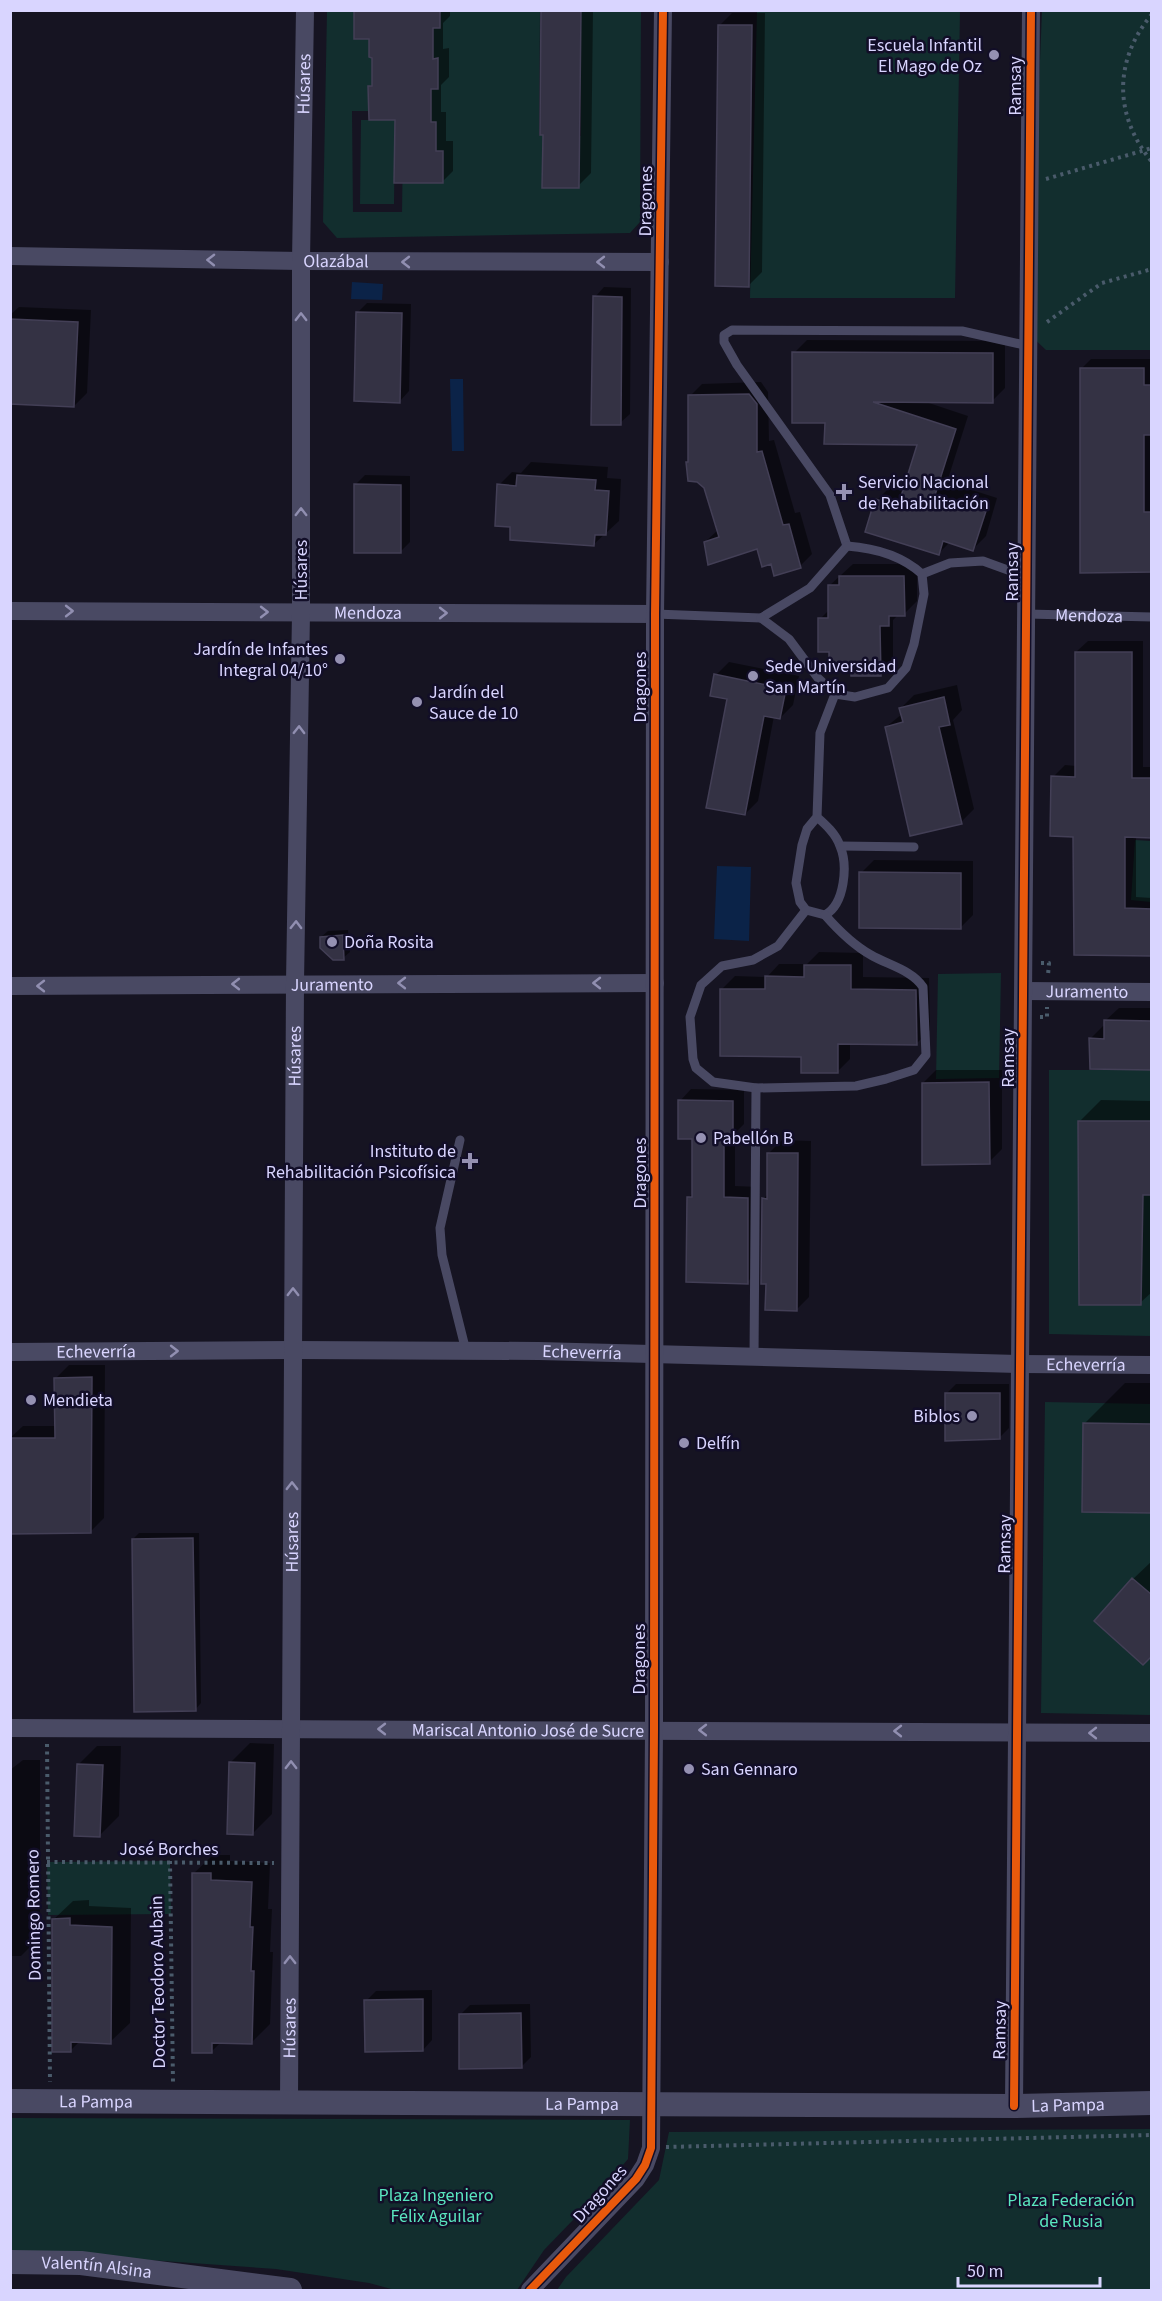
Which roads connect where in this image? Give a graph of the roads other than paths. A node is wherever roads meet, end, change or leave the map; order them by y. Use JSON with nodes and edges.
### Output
{"nodes":[{"id":1,"x":305,"y":10,"type":"edge"},
{"id":2,"x":663,"y":10,"type":"edge"},
{"id":3,"x":1031,"y":10,"type":"edge"},
{"id":4,"x":10,"y":256,"type":"edge"},
{"id":5,"x":301,"y":261,"type":"junction"},
{"id":6,"x":660,"y":262,"type":"junction"},
{"id":7,"x":1029,"y":340,"type":"junction"},
{"id":8,"x":847,"y":546,"type":"junction"},
{"id":9,"x":922,"y":574,"type":"junction"},
{"id":10,"x":1027,"y":578,"type":"junction"},
{"id":11,"x":10,"y":611,"type":"edge"},
{"id":12,"x":301,"y":613,"type":"junction"},
{"id":13,"x":655,"y":614,"type":"junction"},
{"id":14,"x":1027,"y":615,"type":"junction"},
{"id":15,"x":1152,"y":617,"type":"edge"},
{"id":16,"x":760,"y":618,"type":"junction"},
{"id":17,"x":835,"y":693,"type":"junction"},
{"id":18,"x":817,"y":816,"type":"junction"},
{"id":19,"x":841,"y":846,"type":"junction"},
{"id":20,"x":914,"y":847,"type":"dead end"},
{"id":21,"x":806,"y":910,"type":"junction"},
{"id":22,"x":825,"y":915,"type":"junction"},
{"id":23,"x":295,"y":983,"type":"junction"},
{"id":24,"x":655,"y":983,"type":"junction"},
{"id":25,"x":10,"y":986,"type":"edge"},
{"id":26,"x":1024,"y":991,"type":"junction"},
{"id":27,"x":1152,"y":992,"type":"edge"},
{"id":28,"x":756,"y":1088,"type":"junction"},
{"id":29,"x":460,"y":1140,"type":"dead end"},
{"id":30,"x":292,"y":1350,"type":"junction"},
{"id":31,"x":466,"y":1351,"type":"junction"},
{"id":32,"x":10,"y":1352,"type":"edge"},
{"id":33,"x":654,"y":1355,"type":"junction"},
{"id":34,"x":754,"y":1358,"type":"junction"},
{"id":35,"x":1021,"y":1364,"type":"junction"},
{"id":36,"x":1152,"y":1365,"type":"edge"},
{"id":37,"x":10,"y":1728,"type":"edge"},
{"id":38,"x":291,"y":1729,"type":"junction"},
{"id":39,"x":654,"y":1730,"type":"junction"},
{"id":40,"x":1018,"y":1731,"type":"junction"},
{"id":41,"x":1152,"y":1732,"type":"edge"},
{"id":42,"x":10,"y":2101,"type":"edge"},
{"id":43,"x":290,"y":2102,"type":"junction"},
{"id":44,"x":1152,"y":2103,"type":"edge"},
{"id":45,"x":652,"y":2104,"type":"junction"},
{"id":46,"x":1014,"y":2106,"type":"junction"},
{"id":47,"x":10,"y":2262,"type":"edge"},
{"id":48,"x":290,"y":2290,"type":"edge"},
{"id":49,"x":530,"y":2290,"type":"edge"}],
"edges":[{"from":1,"to":5,"type":"street","name":"Húsares"},
{"from":2,"to":6,"type":"street","name":"Dragones"},
{"from":3,"to":7,"type":"street","name":"Ramsay"},
{"from":5,"to":4,"type":"street","name":"Olazábal","one_way":true},
{"from":6,"to":5,"type":"street","name":"Olazábal","one_way":true},
{"from":12,"to":5,"type":"street","name":"Húsares","one_way":true},
{"from":6,"to":13,"type":"street","name":"Dragones"},
{"from":7,"to":8,"type":"lane"},
{"from":7,"to":10,"type":"street","name":"Ramsay"},
{"from":8,"to":9,"type":"lane"},
{"from":8,"to":16,"type":"lane"},
{"from":9,"to":10,"type":"lane"},
{"from":9,"to":17,"type":"lane"},
{"from":10,"to":14,"type":"street","name":"Ramsay"},
{"from":11,"to":12,"type":"street","name":"Mendoza","one_way":true},
{"from":12,"to":13,"type":"street","name":"Mendoza","one_way":true},
{"from":23,"to":12,"type":"street","name":"Húsares","one_way":true},
{"from":13,"to":16,"type":"lane"},
{"from":13,"to":24,"type":"street","name":"Dragones"},
{"from":14,"to":15,"type":"lane","name":"Mendoza"},
{"from":14,"to":26,"type":"street","name":"Ramsay"},
{"from":16,"to":17,"type":"lane"},
{"from":17,"to":18,"type":"lane"},
{"from":18,"to":19,"type":"lane"},
{"from":18,"to":21,"type":"lane"},
{"from":19,"to":20,"type":"lane"},
{"from":19,"to":22,"type":"lane"},
{"from":21,"to":22,"type":"lane"},
{"from":21,"to":28,"type":"lane"},
{"from":22,"to":28,"type":"lane"},
{"from":24,"to":23,"type":"street","name":"Juramento","one_way":true},
{"from":23,"to":25,"type":"street","name":"Juramento","one_way":true},
{"from":30,"to":23,"type":"street","name":"Húsares","one_way":true},
{"from":24,"to":33,"type":"street","name":"Dragones"},
{"from":26,"to":27,"type":"street","name":"Juramento"},
{"from":26,"to":35,"type":"street","name":"Ramsay"},
{"from":28,"to":34,"type":"lane"},
{"from":29,"to":31,"type":"lane"},
{"from":30,"to":31,"type":"street","name":"Echeverría"},
{"from":32,"to":30,"type":"street","name":"Echeverría","one_way":true},
{"from":38,"to":30,"type":"street","name":"Húsares","one_way":true},
{"from":31,"to":33,"type":"street","name":"Echeverría"},
{"from":33,"to":34,"type":"street","name":"Echeverría"},
{"from":33,"to":39,"type":"street","name":"Dragones"},
{"from":34,"to":35,"type":"street","name":"Echeverría"},
{"from":35,"to":36,"type":"street","name":"Echeverría"},
{"from":35,"to":40,"type":"street","name":"Ramsay"},
{"from":37,"to":38,"type":"street","name":"Mariscal Antonio José de Sucre"},
{"from":39,"to":38,"type":"street","name":"Mariscal Antonio José de Sucre","one_way":true},
{"from":43,"to":38,"type":"street","name":"Húsares","one_way":true},
{"from":40,"to":39,"type":"street","name":"Mariscal Antonio José de Sucre","one_way":true},
{"from":39,"to":45,"type":"street","name":"Dragones"},
{"from":41,"to":40,"type":"street","name":"Mariscal Antonio José de Sucre","one_way":true},
{"from":40,"to":46,"type":"street","name":"Ramsay"},
{"from":42,"to":43,"type":"street","name":"La Pampa"},
{"from":43,"to":45,"type":"street","name":"La Pampa"},
{"from":44,"to":46,"type":"street","name":"La Pampa"},
{"from":45,"to":46,"type":"street","name":"La Pampa"},
{"from":45,"to":49,"type":"street","name":"Dragones"},
{"from":47,"to":48,"type":"street","name":"Valentín Alsina"}]}
